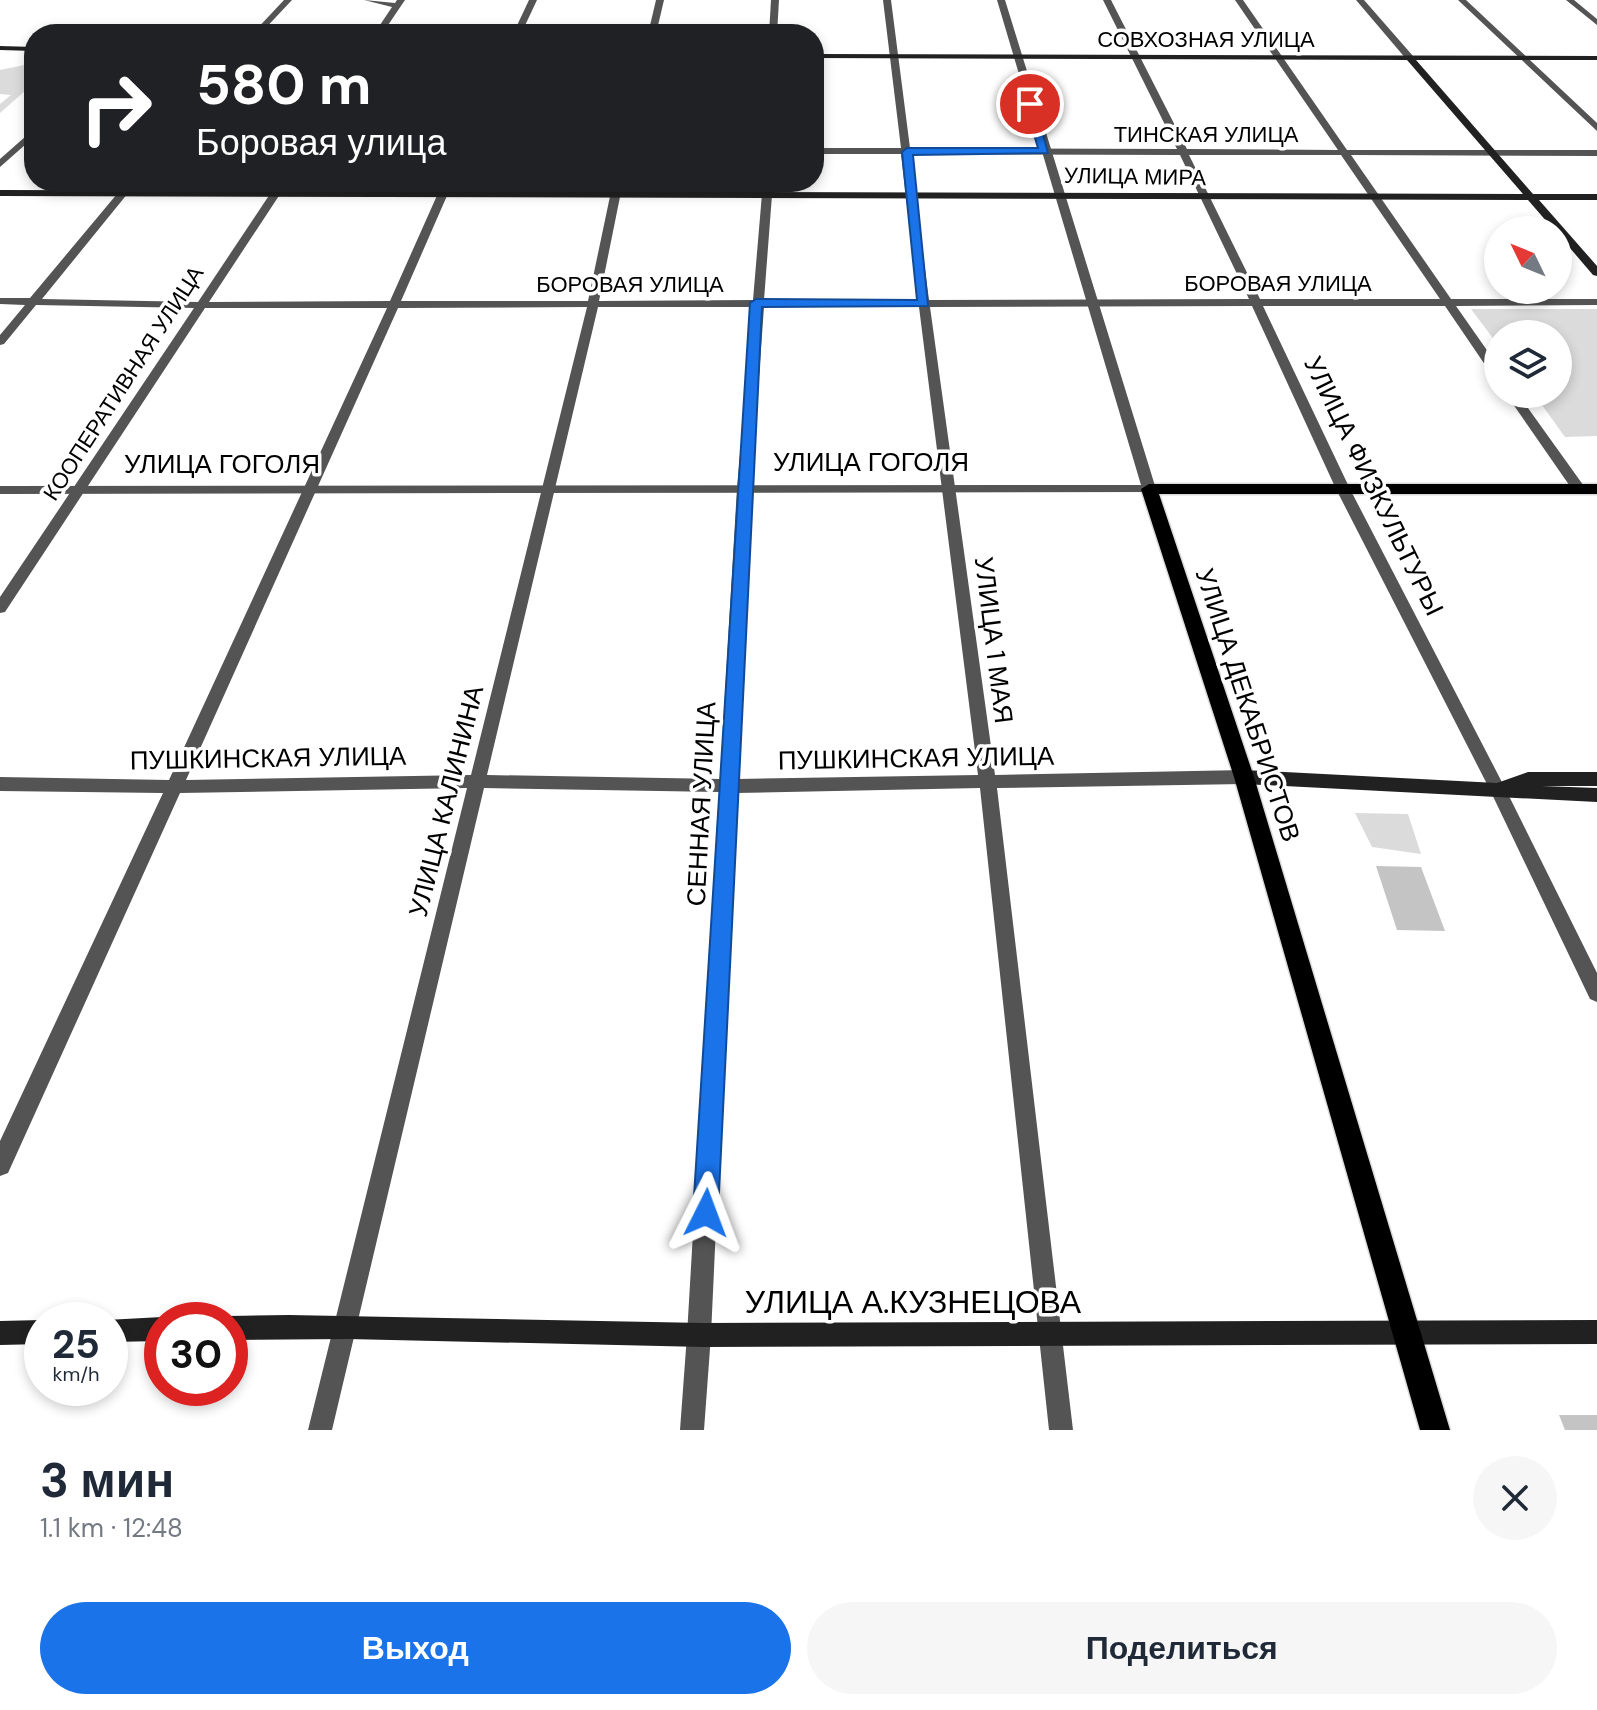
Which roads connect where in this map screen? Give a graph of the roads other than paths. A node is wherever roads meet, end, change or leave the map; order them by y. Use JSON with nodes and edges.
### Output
{"nodes":[{"id":1,"x":288,"y":0,"type":"edge"},
{"id":2,"x":368,"y":0,"type":"edge"},
{"id":3,"x":533,"y":0,"type":"edge"},
{"id":4,"x":660,"y":0,"type":"edge"},
{"id":5,"x":775,"y":0,"type":"edge"},
{"id":6,"x":887,"y":0,"type":"edge"},
{"id":7,"x":1001,"y":0,"type":"edge"},
{"id":8,"x":1107,"y":0,"type":"edge"},
{"id":9,"x":1239,"y":0,"type":"edge"},
{"id":10,"x":1360,"y":0,"type":"edge"},
{"id":11,"x":1462,"y":0,"type":"edge"},
{"id":12,"x":1570,"y":0,"type":"edge"},
{"id":13,"x":399,"y":3,"type":"edge"},
{"id":14,"x":1597,"y":23,"type":"edge"},
{"id":15,"x":265,"y":24,"type":"edge"},
{"id":16,"x":385,"y":24,"type":"edge"},
{"id":17,"x":522,"y":24,"type":"edge"},
{"id":18,"x":654,"y":24,"type":"edge"},
{"id":19,"x":774,"y":24,"type":"edge"},
{"id":20,"x":0,"y":48,"type":"edge"},
{"id":21,"x":24,"y":49,"type":"edge"},
{"id":22,"x":824,"y":56,"type":"edge"},
{"id":23,"x":895,"y":56,"type":"junction"},
{"id":24,"x":1016,"y":57,"type":"junction"},
{"id":25,"x":1136,"y":57,"type":"junction"},
{"id":26,"x":1282,"y":58,"type":"junction"},
{"id":27,"x":1410,"y":58,"type":"junction"},
{"id":28,"x":1597,"y":58,"type":"edge"},
{"id":29,"x":1525,"y":59,"type":"junction"},
{"id":30,"x":1597,"y":128,"type":"edge"},
{"id":31,"x":24,"y":141,"type":"edge"},
{"id":32,"x":0,"y":146,"type":"edge"},
{"id":33,"x":17,"y":147,"type":"junction"},
{"id":34,"x":24,"y":147,"type":"edge"},
{"id":35,"x":824,"y":151,"type":"edge"},
{"id":36,"x":1044,"y":151,"type":"junction"},
{"id":37,"x":907,"y":152,"type":"junction"},
{"id":38,"x":1184,"y":153,"type":"junction"},
{"id":39,"x":1343,"y":153,"type":"junction"},
{"id":40,"x":1494,"y":153,"type":"junction"},
{"id":41,"x":1597,"y":153,"type":"edge"},
{"id":42,"x":0,"y":164,"type":"edge"},
{"id":43,"x":824,"y":190,"type":"edge"},
{"id":44,"x":332,"y":192,"type":"edge"},
{"id":45,"x":444,"y":192,"type":"edge"},
{"id":46,"x":615,"y":192,"type":"edge"},
{"id":47,"x":767,"y":192,"type":"edge"},
{"id":48,"x":0,"y":193,"type":"edge"},
{"id":49,"x":123,"y":194,"type":"junction"},
{"id":50,"x":275,"y":194,"type":"junction"},
{"id":51,"x":913,"y":194,"type":"junction"},
{"id":52,"x":1058,"y":195,"type":"junction"},
{"id":53,"x":1372,"y":196,"type":"junction"},
{"id":54,"x":1206,"y":197,"type":"junction"},
{"id":55,"x":1530,"y":197,"type":"junction"},
{"id":56,"x":1597,"y":197,"type":"edge"},
{"id":57,"x":1597,"y":273,"type":"edge"},
{"id":58,"x":0,"y":301,"type":"edge"},
{"id":59,"x":35,"y":301,"type":"junction"},
{"id":60,"x":1597,"y":302,"type":"edge"},
{"id":61,"x":756,"y":303,"type":"junction"},
{"id":62,"x":924,"y":303,"type":"junction"},
{"id":63,"x":1090,"y":303,"type":"junction"},
{"id":64,"x":1448,"y":303,"type":"junction"},
{"id":65,"x":393,"y":304,"type":"junction"},
{"id":66,"x":1257,"y":304,"type":"junction"},
{"id":67,"x":198,"y":305,"type":"junction"},
{"id":68,"x":593,"y":305,"type":"junction"},
{"id":69,"x":0,"y":342,"type":"edge"},
{"id":70,"x":1484,"y":355,"type":"edge"},
{"id":71,"x":1522,"y":408,"type":"edge"},
{"id":72,"x":744,"y":488,"type":"junction"},
{"id":73,"x":312,"y":489,"type":"junction"},
{"id":74,"x":546,"y":489,"type":"junction"},
{"id":75,"x":1149,"y":489,"type":"junction"},
{"id":76,"x":1343,"y":489,"type":"junction"},
{"id":77,"x":1579,"y":489,"type":"junction"},
{"id":78,"x":1597,"y":489,"type":"edge"},
{"id":79,"x":0,"y":490,"type":"edge"},
{"id":80,"x":76,"y":490,"type":"junction"},
{"id":81,"x":950,"y":490,"type":"junction"},
{"id":82,"x":0,"y":608,"type":"edge"},
{"id":83,"x":1244,"y":777,"type":"junction"},
{"id":84,"x":1597,"y":779,"type":"edge"},
{"id":85,"x":479,"y":781,"type":"junction"},
{"id":86,"x":0,"y":784,"type":"edge"},
{"id":87,"x":988,"y":784,"type":"junction"},
{"id":88,"x":731,"y":786,"type":"junction"},
{"id":89,"x":174,"y":787,"type":"junction"},
{"id":90,"x":1497,"y":788,"type":"junction"},
{"id":91,"x":1597,"y":795,"type":"edge"},
{"id":92,"x":1597,"y":993,"type":"edge"},
{"id":93,"x":0,"y":1165,"type":"edge"},
{"id":94,"x":344,"y":1325,"type":"junction"},
{"id":95,"x":248,"y":1328,"type":"edge"},
{"id":96,"x":1404,"y":1329,"type":"junction"},
{"id":97,"x":24,"y":1332,"type":"edge"},
{"id":98,"x":1597,"y":1332,"type":"edge"},
{"id":99,"x":0,"y":1333,"type":"edge"},
{"id":100,"x":699,"y":1335,"type":"junction"},
{"id":101,"x":1052,"y":1335,"type":"junction"},
{"id":102,"x":320,"y":1430,"type":"edge"},
{"id":103,"x":692,"y":1430,"type":"edge"},
{"id":104,"x":1061,"y":1430,"type":"edge"},
{"id":105,"x":1435,"y":1430,"type":"edge"}],
"edges":[{"from":1,"to":15,"type":"street"},
{"from":2,"to":13,"type":"street"},
{"from":3,"to":17,"type":"street"},
{"from":4,"to":18,"type":"street"},
{"from":5,"to":19,"type":"street"},
{"from":6,"to":23,"type":"street","name":"УЛИЦА 1 МАЯ"},
{"from":7,"to":24,"type":"street","name":"УЛИЦА ДЕКАБРИСТОВ"},
{"from":8,"to":25,"type":"street","name":"УЛИЦА ФИЗКУЛЬТУРЫ"},
{"from":9,"to":26,"type":"street"},
{"from":10,"to":27,"type":"street"},
{"from":11,"to":29,"type":"street"},
{"from":12,"to":14,"type":"street"},
{"from":13,"to":16,"type":"street"},
{"from":20,"to":21,"type":"main road"},
{"from":22,"to":23,"type":"main road","name":"СОВХОЗНАЯ УЛИЦА"},
{"from":23,"to":24,"type":"main road","name":"СОВХОЗНАЯ УЛИЦА"},
{"from":23,"to":37,"type":"street","name":"УЛИЦА 1 МАЯ"},
{"from":24,"to":25,"type":"main road","name":"СОВХОЗНАЯ УЛИЦА"},
{"from":24,"to":36,"type":"street","name":"УЛИЦА ДЕКАБРИСТОВ"},
{"from":25,"to":26,"type":"main road","name":"СОВХОЗНАЯ УЛИЦА"},
{"from":25,"to":38,"type":"street","name":"УЛИЦА ФИЗКУЛЬТУРЫ"},
{"from":26,"to":27,"type":"main road","name":"СОВХОЗНАЯ УЛИЦА"},
{"from":26,"to":39,"type":"street"},
{"from":27,"to":29,"type":"main road","name":"СОВХОЗНАЯ УЛИЦА"},
{"from":27,"to":40,"type":"main road"},
{"from":28,"to":29,"type":"main road","name":"СОВХОЗНАЯ УЛИЦА"},
{"from":29,"to":30,"type":"street"},
{"from":31,"to":33,"type":"street"},
{"from":32,"to":33,"type":"street"},
{"from":33,"to":34,"type":"street"},
{"from":33,"to":42,"type":"street"},
{"from":35,"to":37,"type":"street","name":"ТИНСКАЯ УЛИЦА"},
{"from":36,"to":37,"type":"street","name":"ТИНСКАЯ УЛИЦА"},
{"from":36,"to":38,"type":"street","name":"ТИНСКАЯ УЛИЦА"},
{"from":36,"to":52,"type":"street","name":"УЛИЦА ДЕКАБРИСТОВ"},
{"from":37,"to":51,"type":"street","name":"УЛИЦА 1 МАЯ"},
{"from":38,"to":39,"type":"street","name":"ТИНСКАЯ УЛИЦА"},
{"from":38,"to":54,"type":"street","name":"УЛИЦА ФИЗКУЛЬТУРЫ"},
{"from":39,"to":40,"type":"street","name":"ТИНСКАЯ УЛИЦА"},
{"from":39,"to":53,"type":"street"},
{"from":40,"to":41,"type":"street","name":"ТИНСКАЯ УЛИЦА"},
{"from":40,"to":55,"type":"main road"},
{"from":43,"to":51,"type":"main road","name":"УЛИЦА МИРА"},
{"from":44,"to":50,"type":"main road","name":"УЛИЦА МИРА"},
{"from":45,"to":65,"type":"street"},
{"from":46,"to":68,"type":"street","name":"УЛИЦА КАЛИНИНА"},
{"from":47,"to":61,"type":"street","name":"СЕННАЯ УЛИЦА"},
{"from":48,"to":49,"type":"main road","name":"УЛИЦА МИРА"},
{"from":49,"to":50,"type":"main road","name":"УЛИЦА МИРА"},
{"from":49,"to":59,"type":"street"},
{"from":50,"to":67,"type":"street","name":"КООПЕРАТИВНАЯ УЛИЦА"},
{"from":51,"to":52,"type":"main road","name":"УЛИЦА МИРА"},
{"from":51,"to":62,"type":"street","name":"УЛИЦА 1 МАЯ"},
{"from":52,"to":54,"type":"main road","name":"УЛИЦА МИРА"},
{"from":52,"to":63,"type":"street","name":"УЛИЦА ДЕКАБРИСТОВ"},
{"from":53,"to":54,"type":"main road","name":"УЛИЦА МИРА"},
{"from":53,"to":55,"type":"main road","name":"УЛИЦА МИРА"},
{"from":53,"to":64,"type":"street"},
{"from":54,"to":66,"type":"street","name":"УЛИЦА ФИЗКУЛЬТУРЫ"},
{"from":55,"to":56,"type":"main road","name":"УЛИЦА МИРА"},
{"from":55,"to":57,"type":"main road"},
{"from":58,"to":59,"type":"street","name":"БОРОВАЯ УЛИЦА"},
{"from":59,"to":67,"type":"street","name":"БОРОВАЯ УЛИЦА"},
{"from":59,"to":69,"type":"street"},
{"from":60,"to":64,"type":"street","name":"БОРОВАЯ УЛИЦА"},
{"from":61,"to":62,"type":"street","name":"БОРОВАЯ УЛИЦА"},
{"from":61,"to":68,"type":"street","name":"БОРОВАЯ УЛИЦА"},
{"from":61,"to":72,"type":"street","name":"СЕННАЯ УЛИЦА"},
{"from":62,"to":63,"type":"street","name":"БОРОВАЯ УЛИЦА"},
{"from":62,"to":81,"type":"street","name":"УЛИЦА 1 МАЯ"},
{"from":63,"to":66,"type":"street","name":"БОРОВАЯ УЛИЦА"},
{"from":63,"to":75,"type":"street","name":"УЛИЦА ДЕКАБРИСТОВ"},
{"from":64,"to":66,"type":"street","name":"БОРОВАЯ УЛИЦА"},
{"from":64,"to":70,"type":"street"},
{"from":65,"to":67,"type":"street","name":"БОРОВАЯ УЛИЦА"},
{"from":65,"to":68,"type":"street","name":"БОРОВАЯ УЛИЦА"},
{"from":65,"to":73,"type":"street"},
{"from":66,"to":76,"type":"street","name":"УЛИЦА ФИЗКУЛЬТУРЫ"},
{"from":67,"to":80,"type":"street","name":"КООПЕРАТИВНАЯ УЛИЦА"},
{"from":68,"to":74,"type":"street","name":"УЛИЦА КАЛИНИНА"},
{"from":71,"to":77,"type":"street"},
{"from":72,"to":74,"type":"street","name":"УЛИЦА ГОГОЛЯ"},
{"from":72,"to":81,"type":"street","name":"УЛИЦА ГОГОЛЯ"},
{"from":72,"to":88,"type":"street","name":"СЕННАЯ УЛИЦА"},
{"from":73,"to":74,"type":"street","name":"УЛИЦА ГОГОЛЯ"},
{"from":73,"to":80,"type":"street","name":"УЛИЦА ГОГОЛЯ"},
{"from":73,"to":89,"type":"street"},
{"from":74,"to":85,"type":"street","name":"УЛИЦА КАЛИНИНА"},
{"from":75,"to":76,"type":"main road","name":"УЛИЦА ГОГОЛЯ"},
{"from":75,"to":81,"type":"street","name":"УЛИЦА ГОГОЛЯ"},
{"from":75,"to":83,"type":"main road","name":"УЛИЦА ДЕКАБРИСТОВ"},
{"from":76,"to":77,"type":"main road","name":"УЛИЦА ГОГОЛЯ"},
{"from":76,"to":90,"type":"street","name":"УЛИЦА ФИЗКУЛЬТУРЫ"},
{"from":77,"to":78,"type":"main road","name":"УЛИЦА ГОГОЛЯ"},
{"from":79,"to":80,"type":"street","name":"УЛИЦА ГОГОЛЯ"},
{"from":80,"to":82,"type":"street","name":"КООПЕРАТИВНАЯ УЛИЦА"},
{"from":81,"to":87,"type":"street","name":"УЛИЦА 1 МАЯ"},
{"from":83,"to":87,"type":"street","name":"ПУШКИНСКАЯ УЛИЦА"},
{"from":83,"to":90,"type":"main road","name":"ПУШКИНСКАЯ УЛИЦА"},
{"from":83,"to":96,"type":"main road","name":"УЛИЦА ДЕКАБРИСТОВ"},
{"from":84,"to":90,"type":"main road","name":"ПУШКИНСКАЯ УЛИЦА"},
{"from":85,"to":88,"type":"street","name":"ПУШКИНСКАЯ УЛИЦА"},
{"from":85,"to":89,"type":"street","name":"ПУШКИНСКАЯ УЛИЦА"},
{"from":85,"to":94,"type":"street","name":"УЛИЦА КАЛИНИНА"},
{"from":86,"to":89,"type":"street","name":"ПУШКИНСКАЯ УЛИЦА"},
{"from":87,"to":88,"type":"street","name":"ПУШКИНСКАЯ УЛИЦА"},
{"from":87,"to":101,"type":"street","name":"УЛИЦА 1 МАЯ"},
{"from":88,"to":100,"type":"street","name":"СЕННАЯ УЛИЦА"},
{"from":89,"to":93,"type":"street"},
{"from":90,"to":91,"type":"main road","name":"ПУШКИНСКАЯ УЛИЦА"},
{"from":90,"to":92,"type":"street","name":"УЛИЦА ФИЗКУЛЬТУРЫ"},
{"from":94,"to":95,"type":"main road","name":"УЛИЦА А.КУЗНЕЦОВА"},
{"from":94,"to":100,"type":"main road","name":"УЛИЦА А.КУЗНЕЦОВА"},
{"from":94,"to":102,"type":"street","name":"УЛИЦА КАЛИНИНА"},
{"from":96,"to":98,"type":"main road","name":"УЛИЦА А.КУЗНЕЦОВА"},
{"from":96,"to":101,"type":"main road","name":"УЛИЦА А.КУЗНЕЦОВА"},
{"from":96,"to":105,"type":"main road","name":"УЛИЦА ДЕКАБРИСТОВ"},
{"from":97,"to":99,"type":"main road"},
{"from":100,"to":101,"type":"main road","name":"УЛИЦА А.КУЗНЕЦОВА"},
{"from":100,"to":103,"type":"street","name":"СЕННАЯ УЛИЦА"},
{"from":101,"to":104,"type":"street","name":"УЛИЦА 1 МАЯ"}]}
